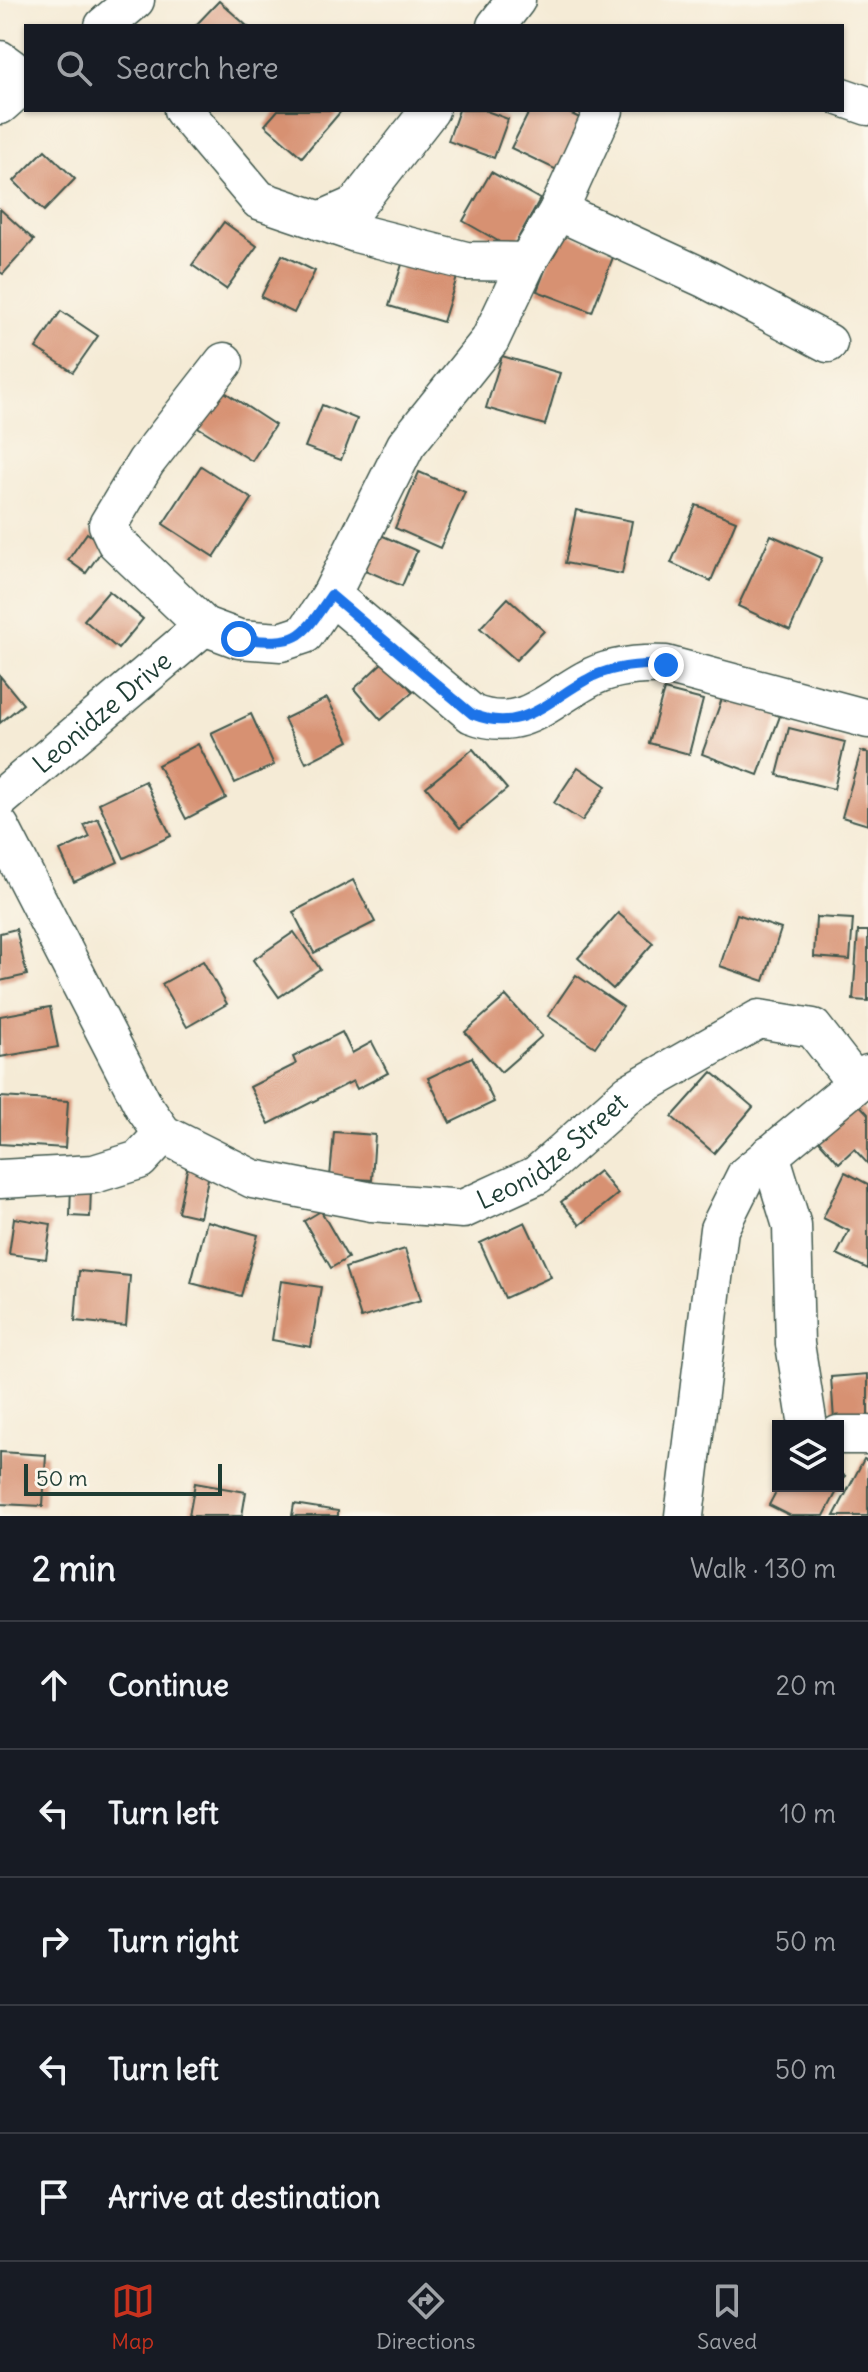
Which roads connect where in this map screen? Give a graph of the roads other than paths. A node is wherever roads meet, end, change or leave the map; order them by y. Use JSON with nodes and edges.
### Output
{"nodes":[{"id":1,"x":135,"y":0,"type":"edge"},
{"id":2,"x":516,"y":0,"type":"edge"},
{"id":3,"x":106,"y":24,"type":"edge"},
{"id":4,"x":498,"y":24,"type":"edge"},
{"id":5,"x":0,"y":60,"type":"edge"},
{"id":6,"x":24,"y":79,"type":"edge"},
{"id":7,"x":24,"y":83,"type":"edge"},
{"id":8,"x":844,"y":98,"type":"edge"},
{"id":9,"x":0,"y":105,"type":"edge"},
{"id":10,"x":868,"y":106,"type":"edge"},
{"id":11,"x":185,"y":112,"type":"edge"},
{"id":12,"x":428,"y":112,"type":"edge"},
{"id":13,"x":603,"y":112,"type":"edge"},
{"id":14,"x":558,"y":211,"type":"junction"},
{"id":15,"x":320,"y":221,"type":"junction"},
{"id":16,"x":527,"y":262,"type":"junction"},
{"id":17,"x":828,"y":343,"type":"dead end"},
{"id":18,"x":224,"y":362,"type":"dead end"},
{"id":19,"x":331,"y":595,"type":"junction"},
{"id":20,"x":204,"y":626,"type":"junction"},
{"id":21,"x":868,"y":719,"type":"edge"},
{"id":22,"x":0,"y":799,"type":"edge"},
{"id":23,"x":0,"y":827,"type":"edge"},
{"id":24,"x":862,"y":1078,"type":"edge"},
{"id":25,"x":163,"y":1134,"type":"junction"},
{"id":26,"x":770,"y":1154,"type":"junction"},
{"id":27,"x":0,"y":1179,"type":"edge"},
{"id":28,"x":807,"y":1420,"type":"edge"},
{"id":29,"x":844,"y":1435,"type":"edge"},
{"id":30,"x":868,"y":1435,"type":"edge"},
{"id":31,"x":684,"y":1516,"type":"edge"}],
"edges":[{"from":1,"to":3,"type":"street"},
{"from":2,"to":4,"type":"street"},
{"from":5,"to":6,"type":"street"},
{"from":7,"to":9,"type":"street"},
{"from":8,"to":10,"type":"street"},
{"from":11,"to":15,"type":"street"},
{"from":12,"to":15,"type":"street"},
{"from":13,"to":14,"type":"street"},
{"from":14,"to":16,"type":"street"},
{"from":14,"to":17,"type":"street"},
{"from":15,"to":16,"type":"street"},
{"from":16,"to":19,"type":"street"},
{"from":18,"to":20,"type":"street"},
{"from":19,"to":20,"type":"street"},
{"from":19,"to":21,"type":"street"},
{"from":20,"to":22,"type":"street","name":"Leonidze Drive"},
{"from":23,"to":25,"type":"street","name":"Leonidze Street"},
{"from":24,"to":25,"type":"street","name":"Leonidze Street"},
{"from":24,"to":26,"type":"street"},
{"from":25,"to":27,"type":"street"},
{"from":26,"to":28,"type":"street"},
{"from":26,"to":31,"type":"street"},
{"from":29,"to":30,"type":"street"}]}
